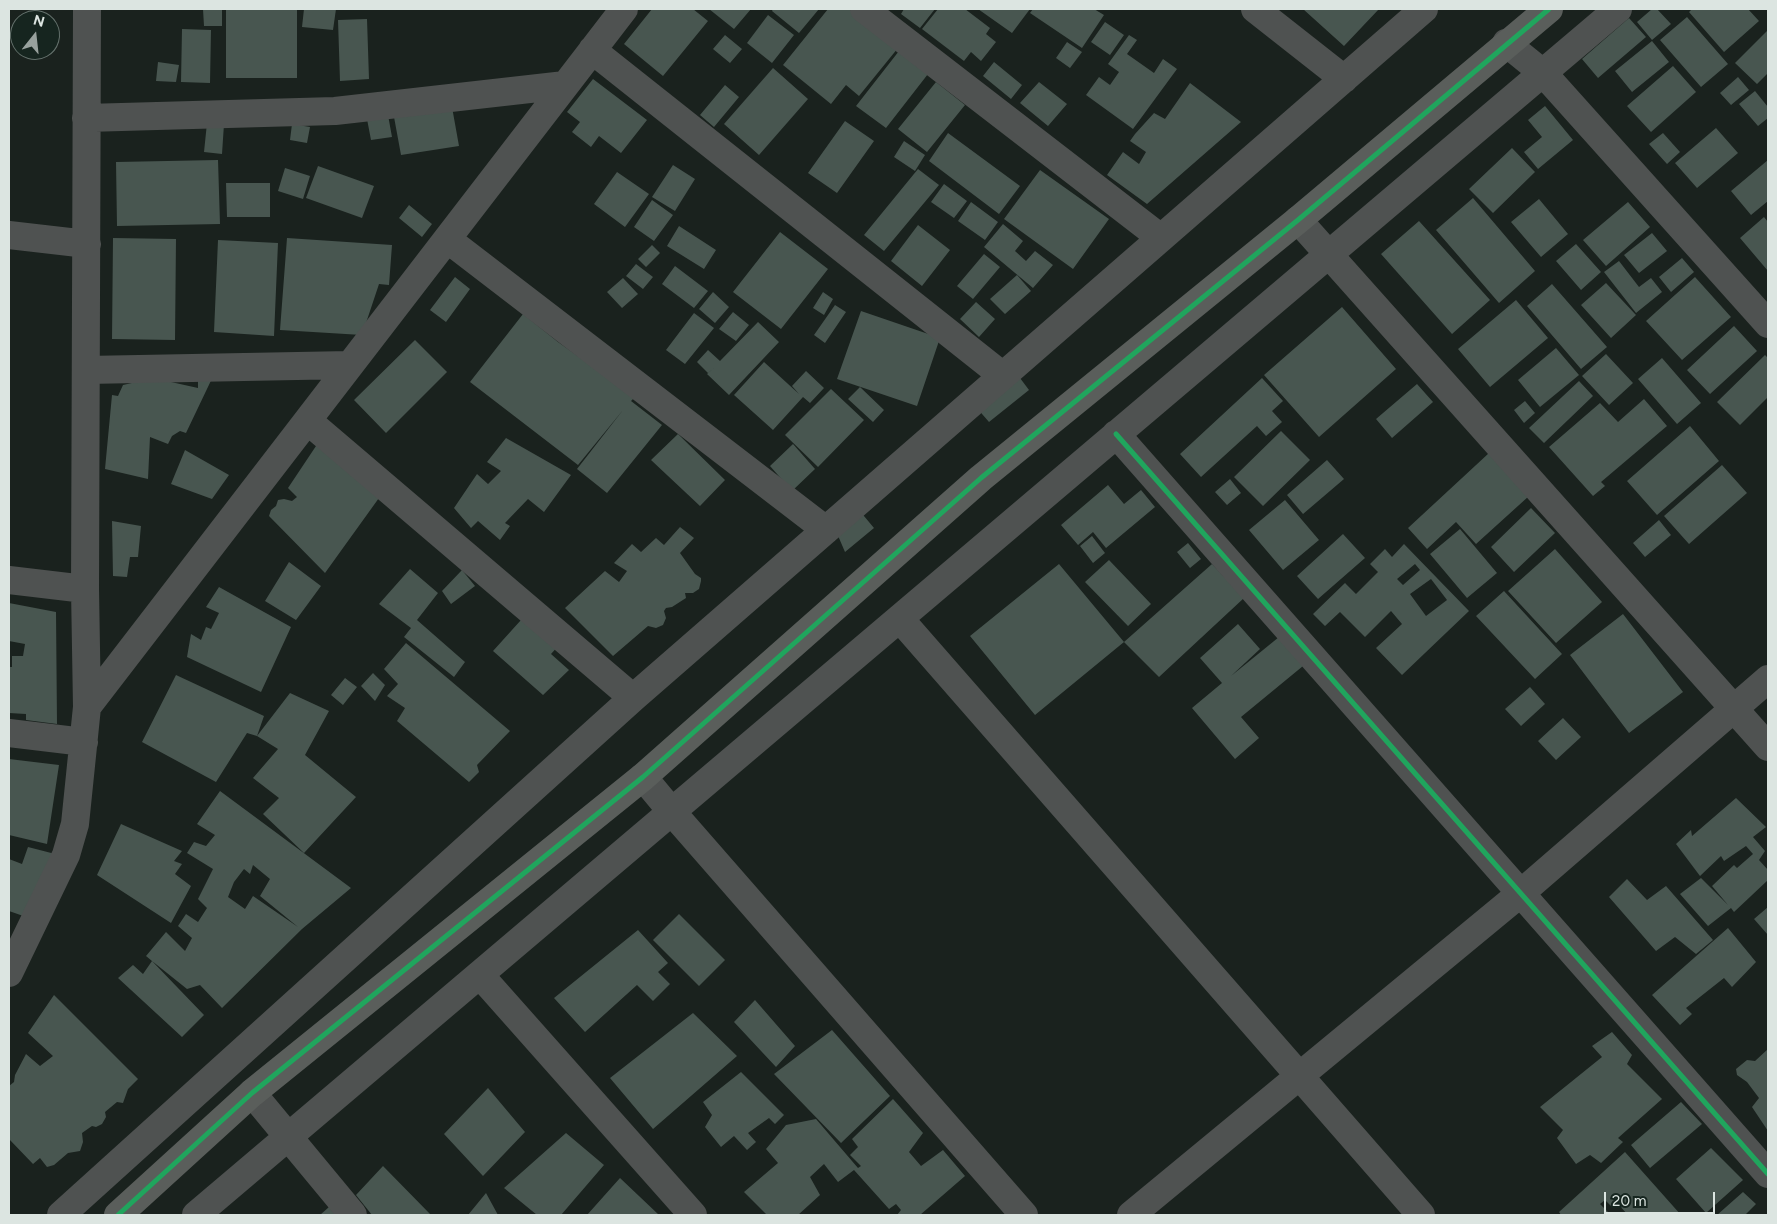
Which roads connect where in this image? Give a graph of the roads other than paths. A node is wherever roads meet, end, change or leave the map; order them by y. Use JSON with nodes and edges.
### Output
{"nodes":[{"id":1,"x":87,"y":9,"type":"edge"},
{"id":2,"x":624,"y":9,"type":"edge"},
{"id":3,"x":864,"y":9,"type":"edge"},
{"id":4,"x":1254,"y":9,"type":"edge"},
{"id":5,"x":1424,"y":9,"type":"edge"},
{"id":6,"x":1549,"y":9,"type":"edge"},
{"id":7,"x":1618,"y":9,"type":"edge"},
{"id":8,"x":1506,"y":43,"type":"junction"},
{"id":9,"x":592,"y":50,"type":"junction"},
{"id":10,"x":1542,"y":73,"type":"junction"},
{"id":11,"x":1344,"y":79,"type":"junction"},
{"id":12,"x":565,"y":85,"type":"junction"},
{"id":13,"x":86,"y":118,"type":"junction"},
{"id":14,"x":1298,"y":220,"type":"junction"},
{"id":15,"x":9,"y":235,"type":"edge"},
{"id":16,"x":1161,"y":238,"type":"junction"},
{"id":17,"x":447,"y":239,"type":"junction"},
{"id":18,"x":87,"y":244,"type":"junction"},
{"id":19,"x":1328,"y":255,"type":"junction"},
{"id":20,"x":1768,"y":324,"type":"edge"},
{"id":21,"x":350,"y":365,"type":"junction"},
{"id":22,"x":86,"y":370,"type":"junction"},
{"id":23,"x":1003,"y":376,"type":"junction"},
{"id":24,"x":308,"y":420,"type":"junction"},
{"id":25,"x":1116,"y":434,"type":"junction"},
{"id":26,"x":826,"y":530,"type":"junction"},
{"id":27,"x":9,"y":580,"type":"edge"},
{"id":28,"x":85,"y":589,"type":"junction"},
{"id":29,"x":900,"y":619,"type":"junction"},
{"id":30,"x":1768,"y":679,"type":"edge"},
{"id":31,"x":633,"y":698,"type":"junction"},
{"id":32,"x":87,"y":707,"type":"junction"},
{"id":33,"x":1733,"y":708,"type":"junction"},
{"id":34,"x":9,"y":733,"type":"edge"},
{"id":35,"x":84,"y":742,"type":"junction"},
{"id":36,"x":1768,"y":747,"type":"edge"},
{"id":37,"x":643,"y":777,"type":"junction"},
{"id":38,"x":672,"y":812,"type":"junction"},
{"id":39,"x":1521,"y":893,"type":"junction"},
{"id":40,"x":10,"y":968,"type":"edge"},
{"id":41,"x":480,"y":975,"type":"junction"},
{"id":42,"x":1300,"y":1077,"type":"junction"},
{"id":43,"x":252,"y":1093,"type":"junction"},
{"id":44,"x":287,"y":1137,"type":"junction"},
{"id":45,"x":1768,"y":1174,"type":"edge"},
{"id":46,"x":60,"y":1215,"type":"edge"},
{"id":47,"x":118,"y":1215,"type":"edge"},
{"id":48,"x":196,"y":1215,"type":"edge"},
{"id":49,"x":353,"y":1215,"type":"edge"},
{"id":50,"x":692,"y":1215,"type":"edge"},
{"id":51,"x":1024,"y":1215,"type":"edge"},
{"id":52,"x":1132,"y":1215,"type":"edge"},
{"id":53,"x":1421,"y":1215,"type":"edge"}],
"edges":[{"from":1,"to":13,"type":"street"},
{"from":2,"to":9,"type":"street"},
{"from":3,"to":16,"type":"street"},
{"from":4,"to":11,"type":"street"},
{"from":5,"to":11,"type":"street"},
{"from":6,"to":8,"type":"street"},
{"from":7,"to":10,"type":"street"},
{"from":8,"to":10,"type":"street"},
{"from":8,"to":14,"type":"street"},
{"from":9,"to":12,"type":"street"},
{"from":9,"to":23,"type":"street"},
{"from":10,"to":19,"type":"street"},
{"from":10,"to":20,"type":"street"},
{"from":11,"to":16,"type":"street"},
{"from":12,"to":13,"type":"street"},
{"from":12,"to":17,"type":"street"},
{"from":13,"to":18,"type":"street"},
{"from":14,"to":19,"type":"street"},
{"from":14,"to":37,"type":"street"},
{"from":15,"to":18,"type":"street"},
{"from":16,"to":23,"type":"street"},
{"from":17,"to":21,"type":"street"},
{"from":17,"to":26,"type":"street"},
{"from":18,"to":22,"type":"street"},
{"from":19,"to":25,"type":"street"},
{"from":19,"to":33,"type":"street"},
{"from":21,"to":22,"type":"street"},
{"from":21,"to":24,"type":"street"},
{"from":22,"to":28,"type":"street"},
{"from":23,"to":26,"type":"street"},
{"from":24,"to":31,"type":"street"},
{"from":24,"to":32,"type":"street"},
{"from":25,"to":29,"type":"street"},
{"from":25,"to":39,"type":"street"},
{"from":26,"to":31,"type":"street"},
{"from":27,"to":28,"type":"street"},
{"from":28,"to":32,"type":"street"},
{"from":29,"to":38,"type":"street"},
{"from":29,"to":42,"type":"street"},
{"from":30,"to":33,"type":"street"},
{"from":31,"to":46,"type":"street"},
{"from":32,"to":35,"type":"street"},
{"from":33,"to":36,"type":"street"},
{"from":33,"to":39,"type":"street"},
{"from":34,"to":35,"type":"street"},
{"from":35,"to":40,"type":"street"},
{"from":37,"to":38,"type":"street"},
{"from":37,"to":43,"type":"street"},
{"from":38,"to":41,"type":"street"},
{"from":38,"to":51,"type":"street"},
{"from":39,"to":42,"type":"street"},
{"from":39,"to":45,"type":"street"},
{"from":41,"to":44,"type":"street"},
{"from":41,"to":50,"type":"street"},
{"from":42,"to":52,"type":"street"},
{"from":42,"to":53,"type":"street"},
{"from":43,"to":44,"type":"street"},
{"from":43,"to":47,"type":"street"},
{"from":44,"to":48,"type":"street"},
{"from":44,"to":49,"type":"street"}]}
